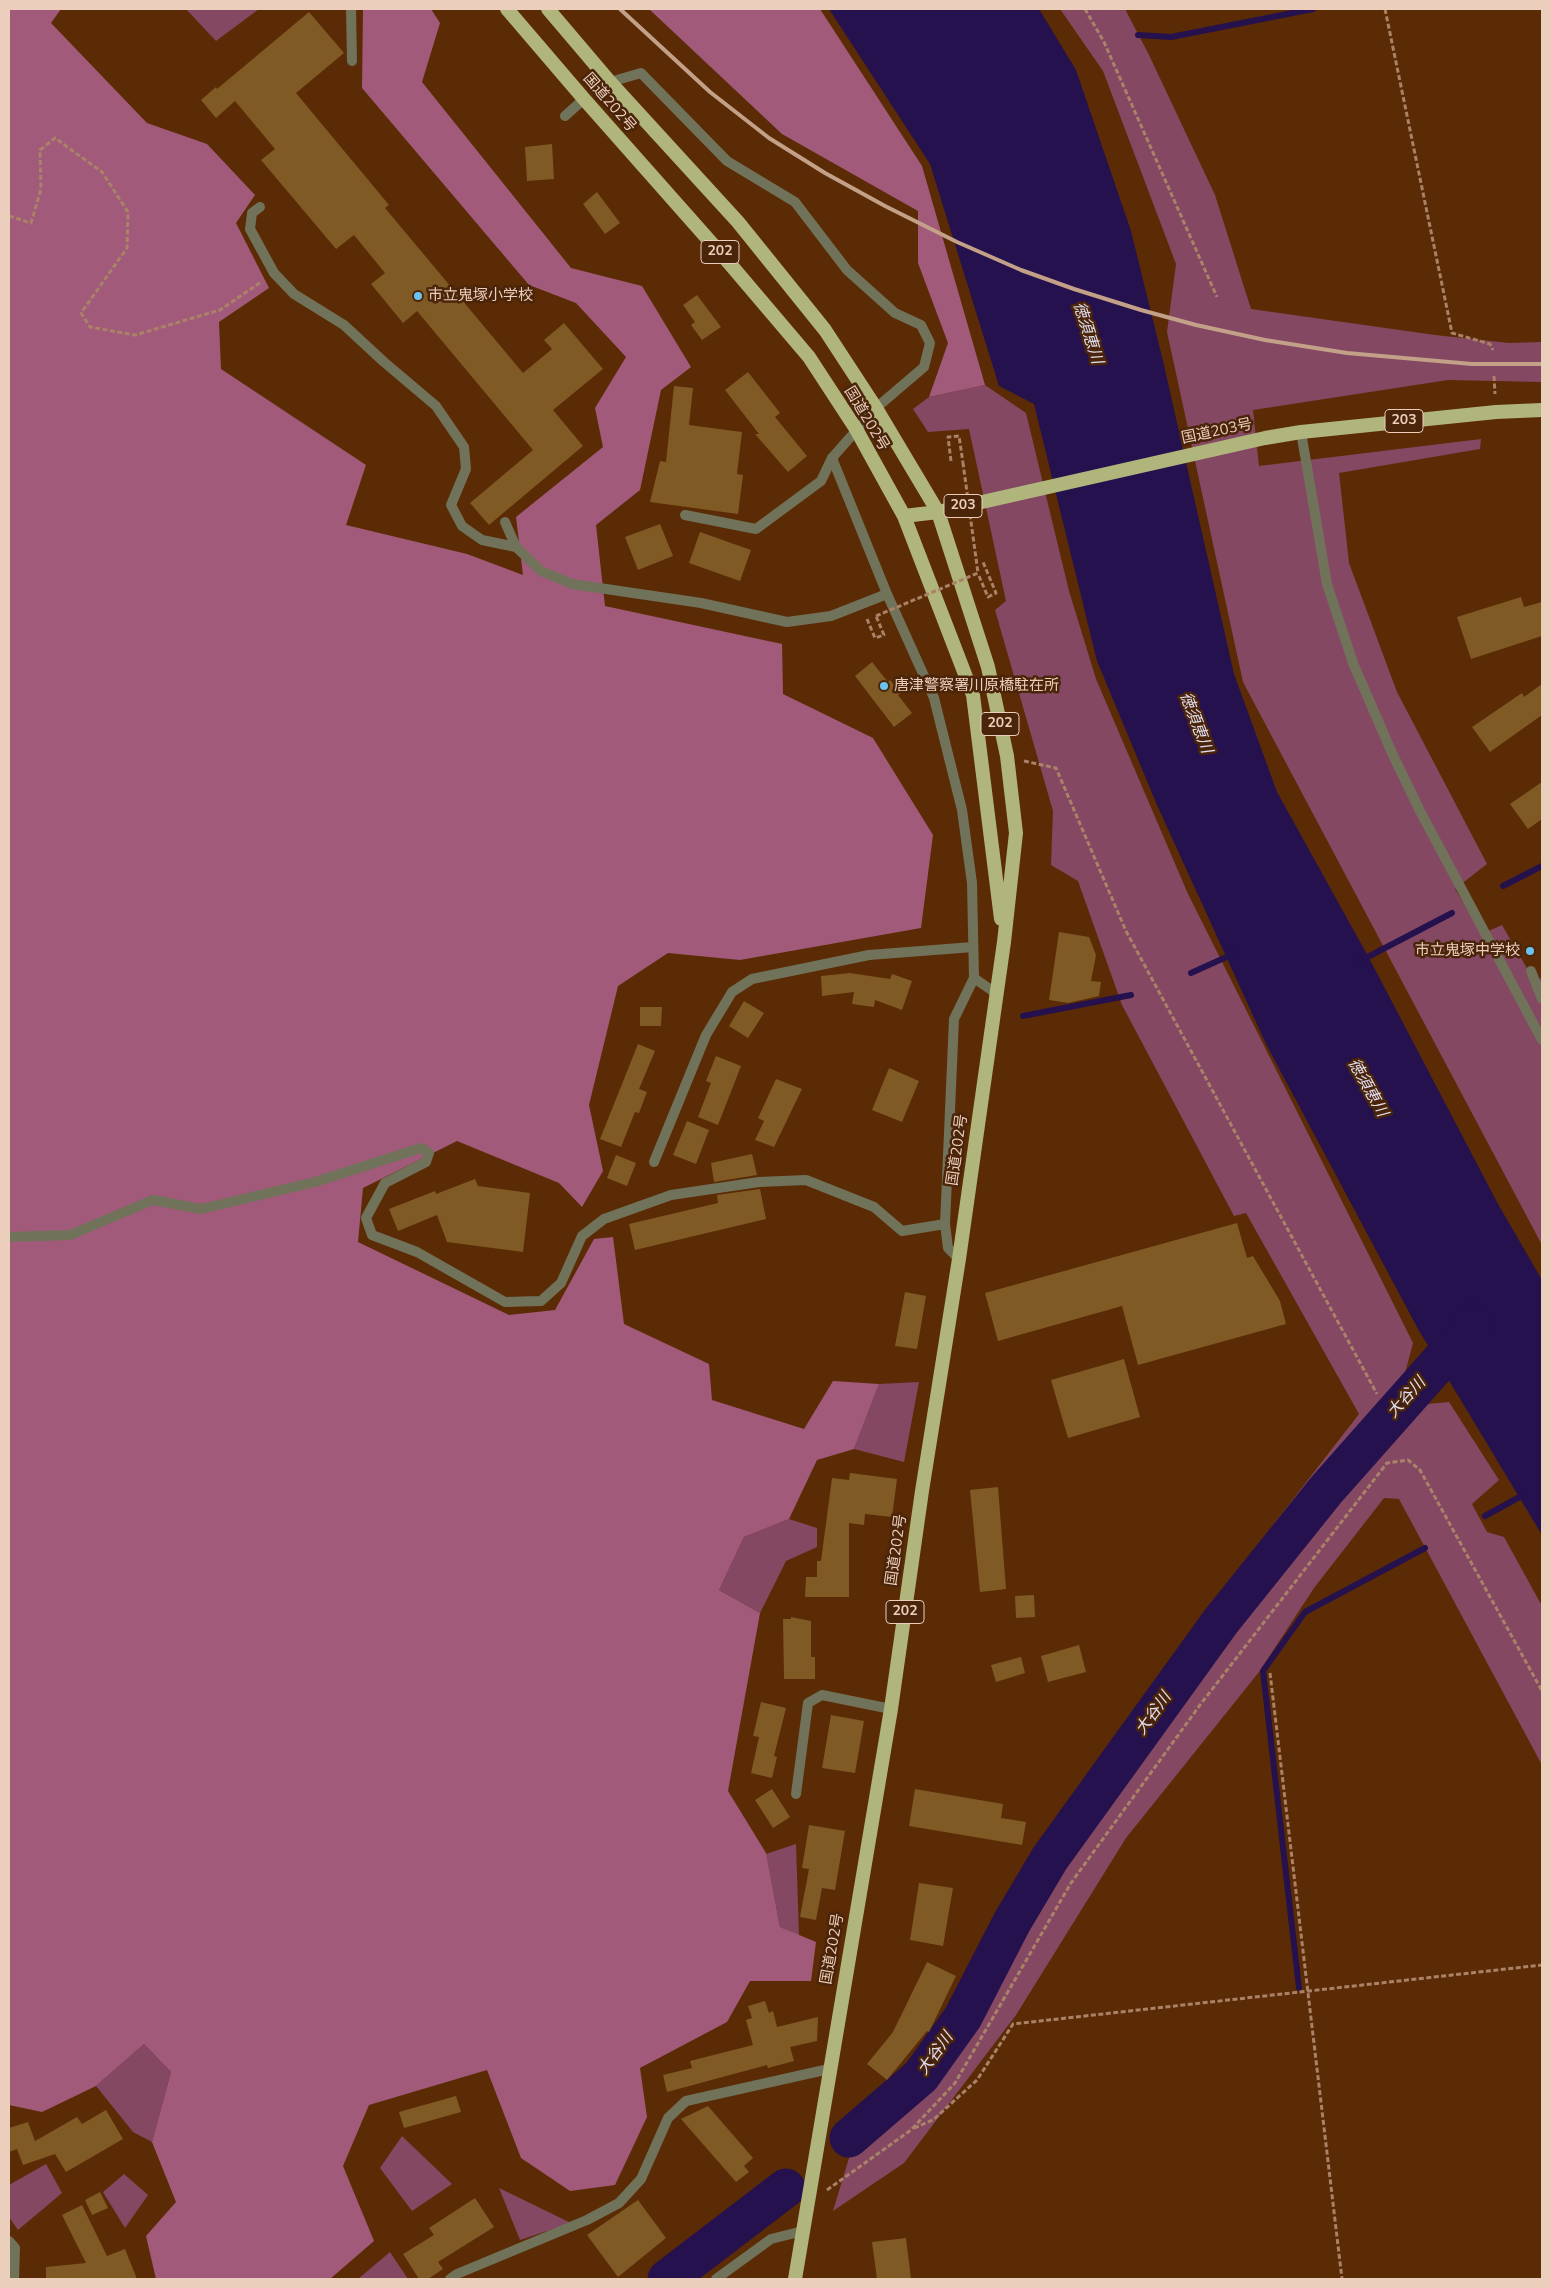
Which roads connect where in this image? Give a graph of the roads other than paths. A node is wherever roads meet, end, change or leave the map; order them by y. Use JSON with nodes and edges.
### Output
{"nodes":[{"id":1,"x":351,"y":9,"type":"edge"},
{"id":2,"x":507,"y":9,"type":"edge"},
{"id":3,"x":548,"y":9,"type":"edge"},
{"id":4,"x":352,"y":61,"type":"dead end"},
{"id":5,"x":610,"y":82,"type":"junction"},
{"id":6,"x":584,"y":99,"type":"junction"},
{"id":7,"x":566,"y":116,"type":"dead end"},
{"id":8,"x":260,"y":206,"type":"dead end"},
{"id":9,"x":876,"y":408,"type":"junction"},
{"id":10,"x":1542,"y":410,"type":"edge"},
{"id":11,"x":856,"y":429,"type":"junction"},
{"id":12,"x":1301,"y":432,"type":"junction"},
{"id":13,"x":832,"y":458,"type":"junction"},
{"id":14,"x":938,"y":512,"type":"junction"},
{"id":15,"x":685,"y":515,"type":"dead end"},
{"id":16,"x":904,"y":516,"type":"junction"},
{"id":17,"x":505,"y":522,"type":"dead end"},
{"id":18,"x":516,"y":548,"type":"junction"},
{"id":19,"x":887,"y":594,"type":"junction"},
{"id":20,"x":1004,"y":942,"type":"junction"},
{"id":21,"x":973,"y":947,"type":"junction"},
{"id":22,"x":1531,"y":971,"type":"dead end"},
{"id":23,"x":974,"y":978,"type":"junction"},
{"id":24,"x":997,"y":994,"type":"junction"},
{"id":25,"x":1542,"y":999,"type":"edge"},
{"id":26,"x":1542,"y":1040,"type":"edge"},
{"id":27,"x":654,"y":1162,"type":"dead end"},
{"id":28,"x":945,"y":1224,"type":"junction"},
{"id":29,"x":9,"y":1237,"type":"edge"},
{"id":30,"x":959,"y":1259,"type":"junction"},
{"id":31,"x":891,"y":1709,"type":"junction"},
{"id":32,"x":796,"y":1794,"type":"dead end"},
{"id":33,"x":830,"y":2068,"type":"junction"},
{"id":34,"x":803,"y":2231,"type":"junction"},
{"id":35,"x":9,"y":2241,"type":"edge"},
{"id":36,"x":14,"y":2279,"type":"edge"},
{"id":37,"x":450,"y":2279,"type":"edge"},
{"id":38,"x":716,"y":2279,"type":"edge"},
{"id":39,"x":795,"y":2279,"type":"edge"}],
"edges":[{"from":1,"to":4,"type":"street"},
{"from":2,"to":6,"type":"highway","name":"国道202号","number":"202"},
{"from":3,"to":5,"type":"highway","name":"国道202号","number":"202"},
{"from":5,"to":9,"type":"highway","name":"国道202号","number":"202"},
{"from":5,"to":9,"type":"street"},
{"from":6,"to":7,"type":"street"},
{"from":6,"to":11,"type":"highway","name":"国道202号","number":"202"},
{"from":8,"to":18,"type":"street"},
{"from":9,"to":11,"type":"street"},
{"from":9,"to":14,"type":"highway","name":"国道202号","number":"202"},
{"from":10,"to":12,"type":"highway","name":"国道203号","number":"203"},
{"from":11,"to":13,"type":"street"},
{"from":11,"to":16,"type":"highway","name":"国道202号","number":"202"},
{"from":12,"to":14,"type":"highway","name":"国道203号","number":"203"},
{"from":12,"to":26,"type":"street"},
{"from":13,"to":15,"type":"street"},
{"from":13,"to":19,"type":"street"},
{"from":14,"to":16,"type":"highway","name":"国道203号","number":"203"},
{"from":14,"to":20,"type":"highway","name":"国道202号","number":"202"},
{"from":16,"to":20,"type":"highway","name":"国道202号","number":"202"},
{"from":17,"to":18,"type":"street"},
{"from":18,"to":19,"type":"street"},
{"from":19,"to":21,"type":"street"},
{"from":20,"to":24,"type":"highway","name":"国道202号","number":"202"},
{"from":21,"to":23,"type":"street"},
{"from":21,"to":27,"type":"street"},
{"from":22,"to":25,"type":"street"},
{"from":23,"to":24,"type":"street"},
{"from":23,"to":28,"type":"street"},
{"from":24,"to":30,"type":"highway","name":"国道202号","number":"202"},
{"from":28,"to":29,"type":"street"},
{"from":28,"to":30,"type":"street"},
{"from":30,"to":31,"type":"highway","name":"国道202号","number":"202"},
{"from":31,"to":32,"type":"street"},
{"from":31,"to":33,"type":"highway","name":"国道202号","number":"202"},
{"from":33,"to":34,"type":"highway","name":"国道202号","number":"202"},
{"from":33,"to":37,"type":"street"},
{"from":34,"to":38,"type":"street"},
{"from":34,"to":39,"type":"highway","name":"国道202号","number":"202"},
{"from":35,"to":36,"type":"street"}]}
